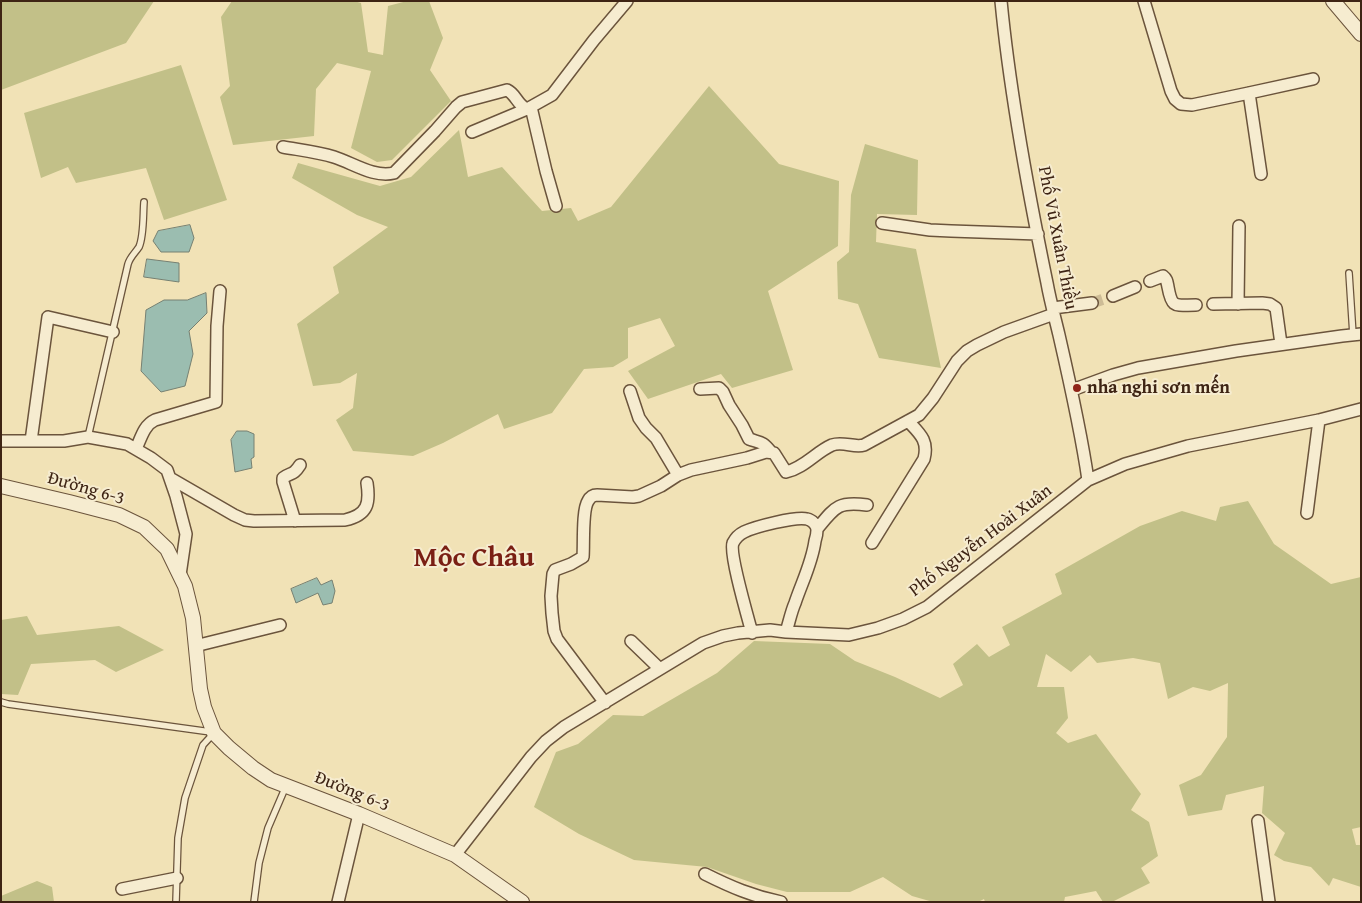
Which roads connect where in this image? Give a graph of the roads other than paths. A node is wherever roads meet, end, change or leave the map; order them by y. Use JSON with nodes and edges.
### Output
{"nodes":[{"id":1,"x":627,"y":1,"type":"edge"},
{"id":2,"x":1001,"y":1,"type":"edge"},
{"id":3,"x":1144,"y":1,"type":"edge"},
{"id":4,"x":1333,"y":1,"type":"edge"},
{"id":5,"x":1361,"y":34,"type":"edge"},
{"id":6,"x":1313,"y":79,"type":"dead end"},
{"id":7,"x":1249,"y":94,"type":"junction"},
{"id":8,"x":526,"y":109,"type":"junction"},
{"id":9,"x":472,"y":132,"type":"dead end"},
{"id":10,"x":283,"y":147,"type":"dead end"},
{"id":11,"x":1262,"y":174,"type":"dead end"},
{"id":12,"x":144,"y":202,"type":"dead end"},
{"id":13,"x":556,"y":206,"type":"dead end"},
{"id":14,"x":882,"y":223,"type":"dead end"},
{"id":15,"x":1239,"y":226,"type":"dead end"},
{"id":16,"x":1038,"y":234,"type":"junction"},
{"id":17,"x":1348,"y":273,"type":"dead end"},
{"id":18,"x":1150,"y":281,"type":"dead end"},
{"id":19,"x":1135,"y":287,"type":"dead end"},
{"id":20,"x":220,"y":291,"type":"dead end"},
{"id":21,"x":1113,"y":296,"type":"tunnel mouth"},
{"id":22,"x":1092,"y":303,"type":"tunnel mouth"},
{"id":23,"x":1196,"y":304,"type":"dead end"},
{"id":24,"x":1213,"y":304,"type":"dead end"},
{"id":25,"x":1238,"y":304,"type":"junction"},
{"id":26,"x":1054,"y":311,"type":"junction"},
{"id":27,"x":113,"y":332,"type":"junction"},
{"id":28,"x":1357,"y":335,"type":"edge"},
{"id":29,"x":1281,"y":344,"type":"junction"},
{"id":30,"x":700,"y":388,"type":"dead end"},
{"id":31,"x":1072,"y":390,"type":"junction"},
{"id":32,"x":630,"y":391,"type":"dead end"},
{"id":33,"x":1361,"y":409,"type":"edge"},
{"id":34,"x":1318,"y":420,"type":"junction"},
{"id":35,"x":908,"y":421,"type":"junction"},
{"id":36,"x":88,"y":437,"type":"junction"},
{"id":37,"x":1,"y":441,"type":"edge"},
{"id":38,"x":31,"y":441,"type":"junction"},
{"id":39,"x":136,"y":449,"type":"junction"},
{"id":40,"x":771,"y":452,"type":"junction"},
{"id":41,"x":300,"y":465,"type":"dead end"},
{"id":42,"x":678,"y":475,"type":"junction"},
{"id":43,"x":170,"y":478,"type":"junction"},
{"id":44,"x":1088,"y":480,"type":"junction"},
{"id":45,"x":368,"y":483,"type":"dead end"},
{"id":46,"x":1,"y":486,"type":"edge"},
{"id":47,"x":867,"y":505,"type":"dead end"},
{"id":48,"x":1307,"y":513,"type":"dead end"},
{"id":49,"x":295,"y":521,"type":"junction"},
{"id":50,"x":817,"y":529,"type":"junction"},
{"id":51,"x":872,"y":543,"type":"dead end"},
{"id":52,"x":180,"y":575,"type":"junction"},
{"id":53,"x":280,"y":625,"type":"dead end"},
{"id":54,"x":786,"y":632,"type":"junction"},
{"id":55,"x":752,"y":633,"type":"junction"},
{"id":56,"x":631,"y":641,"type":"dead end"},
{"id":57,"x":195,"y":647,"type":"junction"},
{"id":58,"x":660,"y":669,"type":"junction"},
{"id":59,"x":1,"y":702,"type":"edge"},
{"id":60,"x":604,"y":702,"type":"junction"},
{"id":61,"x":214,"y":732,"type":"junction"},
{"id":62,"x":286,"y":786,"type":"junction"},
{"id":63,"x":360,"y":814,"type":"junction"},
{"id":64,"x":1258,"y":821,"type":"dead end"},
{"id":65,"x":455,"y":855,"type":"junction"},
{"id":66,"x":705,"y":874,"type":"dead end"},
{"id":67,"x":177,"y":878,"type":"junction"},
{"id":68,"x":122,"y":889,"type":"dead end"},
{"id":69,"x":176,"y":902,"type":"edge"},
{"id":70,"x":254,"y":902,"type":"edge"},
{"id":71,"x":338,"y":902,"type":"edge"},
{"id":72,"x":522,"y":902,"type":"edge"},
{"id":73,"x":781,"y":902,"type":"edge"},
{"id":74,"x":1268,"y":902,"type":"edge"}],
"edges":[{"from":1,"to":8,"type":"street"},
{"from":2,"to":16,"type":"street","name":"Phố Vũ Xuân Thiều"},
{"from":3,"to":7,"type":"street"},
{"from":4,"to":5,"type":"street"},
{"from":6,"to":7,"type":"street"},
{"from":7,"to":11,"type":"street"},
{"from":8,"to":9,"type":"street"},
{"from":8,"to":10,"type":"street"},
{"from":8,"to":13,"type":"street"},
{"from":12,"to":27,"type":"lane"},
{"from":14,"to":16,"type":"street"},
{"from":15,"to":25,"type":"street"},
{"from":16,"to":26,"type":"street","name":"Phố Vũ Xuân Thiều"},
{"from":17,"to":28,"type":"lane"},
{"from":18,"to":23,"type":"street"},
{"from":19,"to":21,"type":"street"},
{"from":20,"to":39,"type":"street"},
{"from":22,"to":26,"type":"street"},
{"from":24,"to":25,"type":"street"},
{"from":25,"to":29,"type":"street"},
{"from":26,"to":31,"type":"street","name":"Phố Vũ Xuân Thiều"},
{"from":26,"to":35,"type":"street"},
{"from":27,"to":36,"type":"lane"},
{"from":27,"to":38,"type":"street"},
{"from":28,"to":29,"type":"street"},
{"from":29,"to":31,"type":"street"},
{"from":30,"to":40,"type":"street"},
{"from":31,"to":44,"type":"street","name":"Phố Vũ Xuân Thiều"},
{"from":32,"to":42,"type":"street"},
{"from":33,"to":34,"type":"street","name":"Phố Nguyễn Hoài Xuân"},
{"from":34,"to":44,"type":"street","name":"Phố Nguyễn Hoài Xuân"},
{"from":34,"to":48,"type":"street"},
{"from":35,"to":40,"type":"street"},
{"from":35,"to":51,"type":"street"},
{"from":36,"to":38,"type":"street"},
{"from":36,"to":39,"type":"street"},
{"from":37,"to":38,"type":"street"},
{"from":39,"to":43,"type":"street"},
{"from":40,"to":42,"type":"street"},
{"from":41,"to":49,"type":"street"},
{"from":42,"to":60,"type":"street"},
{"from":43,"to":49,"type":"street"},
{"from":43,"to":52,"type":"street"},
{"from":44,"to":54,"type":"street","name":"Phố Nguyễn Hoài Xuân"},
{"from":45,"to":49,"type":"street"},
{"from":46,"to":52,"type":"street","name":"Đường 6-3"},
{"from":47,"to":50,"type":"street"},
{"from":50,"to":54,"type":"street"},
{"from":50,"to":55,"type":"street"},
{"from":52,"to":57,"type":"street","name":"Đường 6-3"},
{"from":53,"to":57,"type":"street"},
{"from":54,"to":55,"type":"street","name":"Phố Nguyễn Hoài Xuân"},
{"from":55,"to":58,"type":"street","name":"Phố Nguyễn Hoài Xuân"},
{"from":56,"to":58,"type":"street"},
{"from":57,"to":61,"type":"street","name":"Đường 6-3"},
{"from":58,"to":60,"type":"street","name":"Phố Nguyễn Hoài Xuân"},
{"from":59,"to":61,"type":"lane"},
{"from":60,"to":65,"type":"street","name":"Phố Nguyễn Hoài Xuân"},
{"from":61,"to":62,"type":"street","name":"Đường 6-3"},
{"from":61,"to":67,"type":"lane"},
{"from":62,"to":63,"type":"street","name":"Đường 6-3"},
{"from":62,"to":70,"type":"lane"},
{"from":63,"to":65,"type":"street","name":"Đường 6-3"},
{"from":63,"to":71,"type":"street"},
{"from":64,"to":74,"type":"street"},
{"from":65,"to":72,"type":"street","name":"Đường 6-3"},
{"from":66,"to":73,"type":"street"},
{"from":67,"to":68,"type":"street"},
{"from":67,"to":69,"type":"lane"}]}
